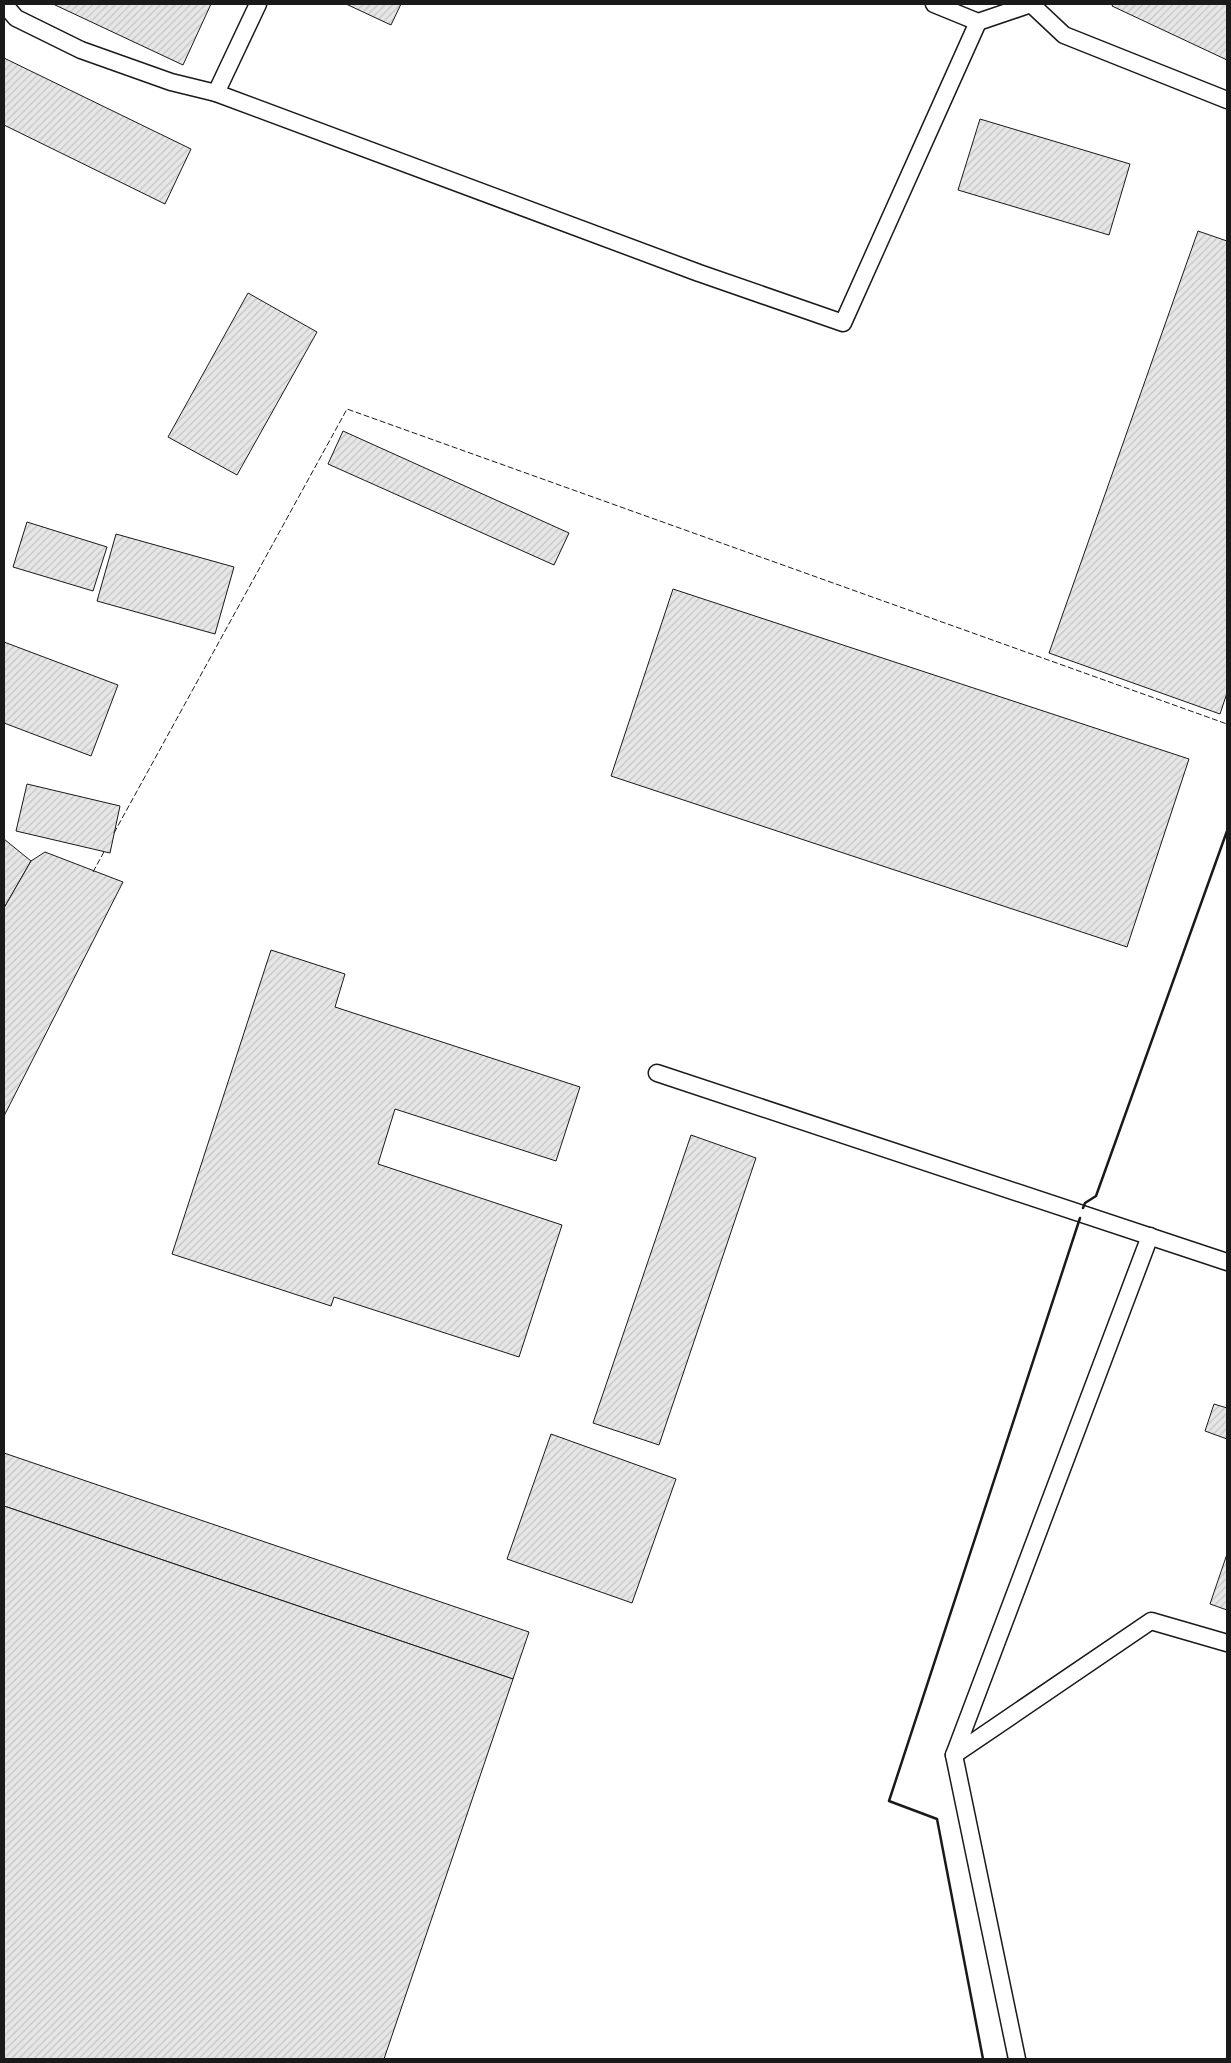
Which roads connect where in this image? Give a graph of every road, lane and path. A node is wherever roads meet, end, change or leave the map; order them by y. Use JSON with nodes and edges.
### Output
{"nodes":[{"id":1,"x":4,"y":4,"type":"edge"},
{"id":2,"x":258,"y":4,"type":"edge"},
{"id":3,"x":934,"y":4,"type":"edge"},
{"id":4,"x":1031,"y":4,"type":"edge"},
{"id":5,"x":978,"y":22,"type":"junction"},
{"id":6,"x":216,"y":93,"type":"junction"},
{"id":7,"x":1227,"y":100,"type":"edge"},
{"id":8,"x":657,"y":1073,"type":"dead end"},
{"id":9,"x":1150,"y":1236,"type":"junction"},
{"id":10,"x":1227,"y":1262,"type":"edge"},
{"id":11,"x":1227,"y":1643,"type":"edge"},
{"id":12,"x":954,"y":1755,"type":"junction"},
{"id":13,"x":1017,"y":2059,"type":"edge"}],
"edges":[{"from":1,"to":6,"type":"lane"},
{"from":2,"to":6,"type":"lane"},
{"from":3,"to":5,"type":"lane"},
{"from":4,"to":5,"type":"lane"},
{"from":4,"to":7,"type":"lane"},
{"from":5,"to":6,"type":"lane"},
{"from":8,"to":9,"type":"lane"},
{"from":9,"to":10,"type":"lane"},
{"from":9,"to":12,"type":"lane"},
{"from":11,"to":12,"type":"lane"},
{"from":12,"to":13,"type":"lane"}]}
